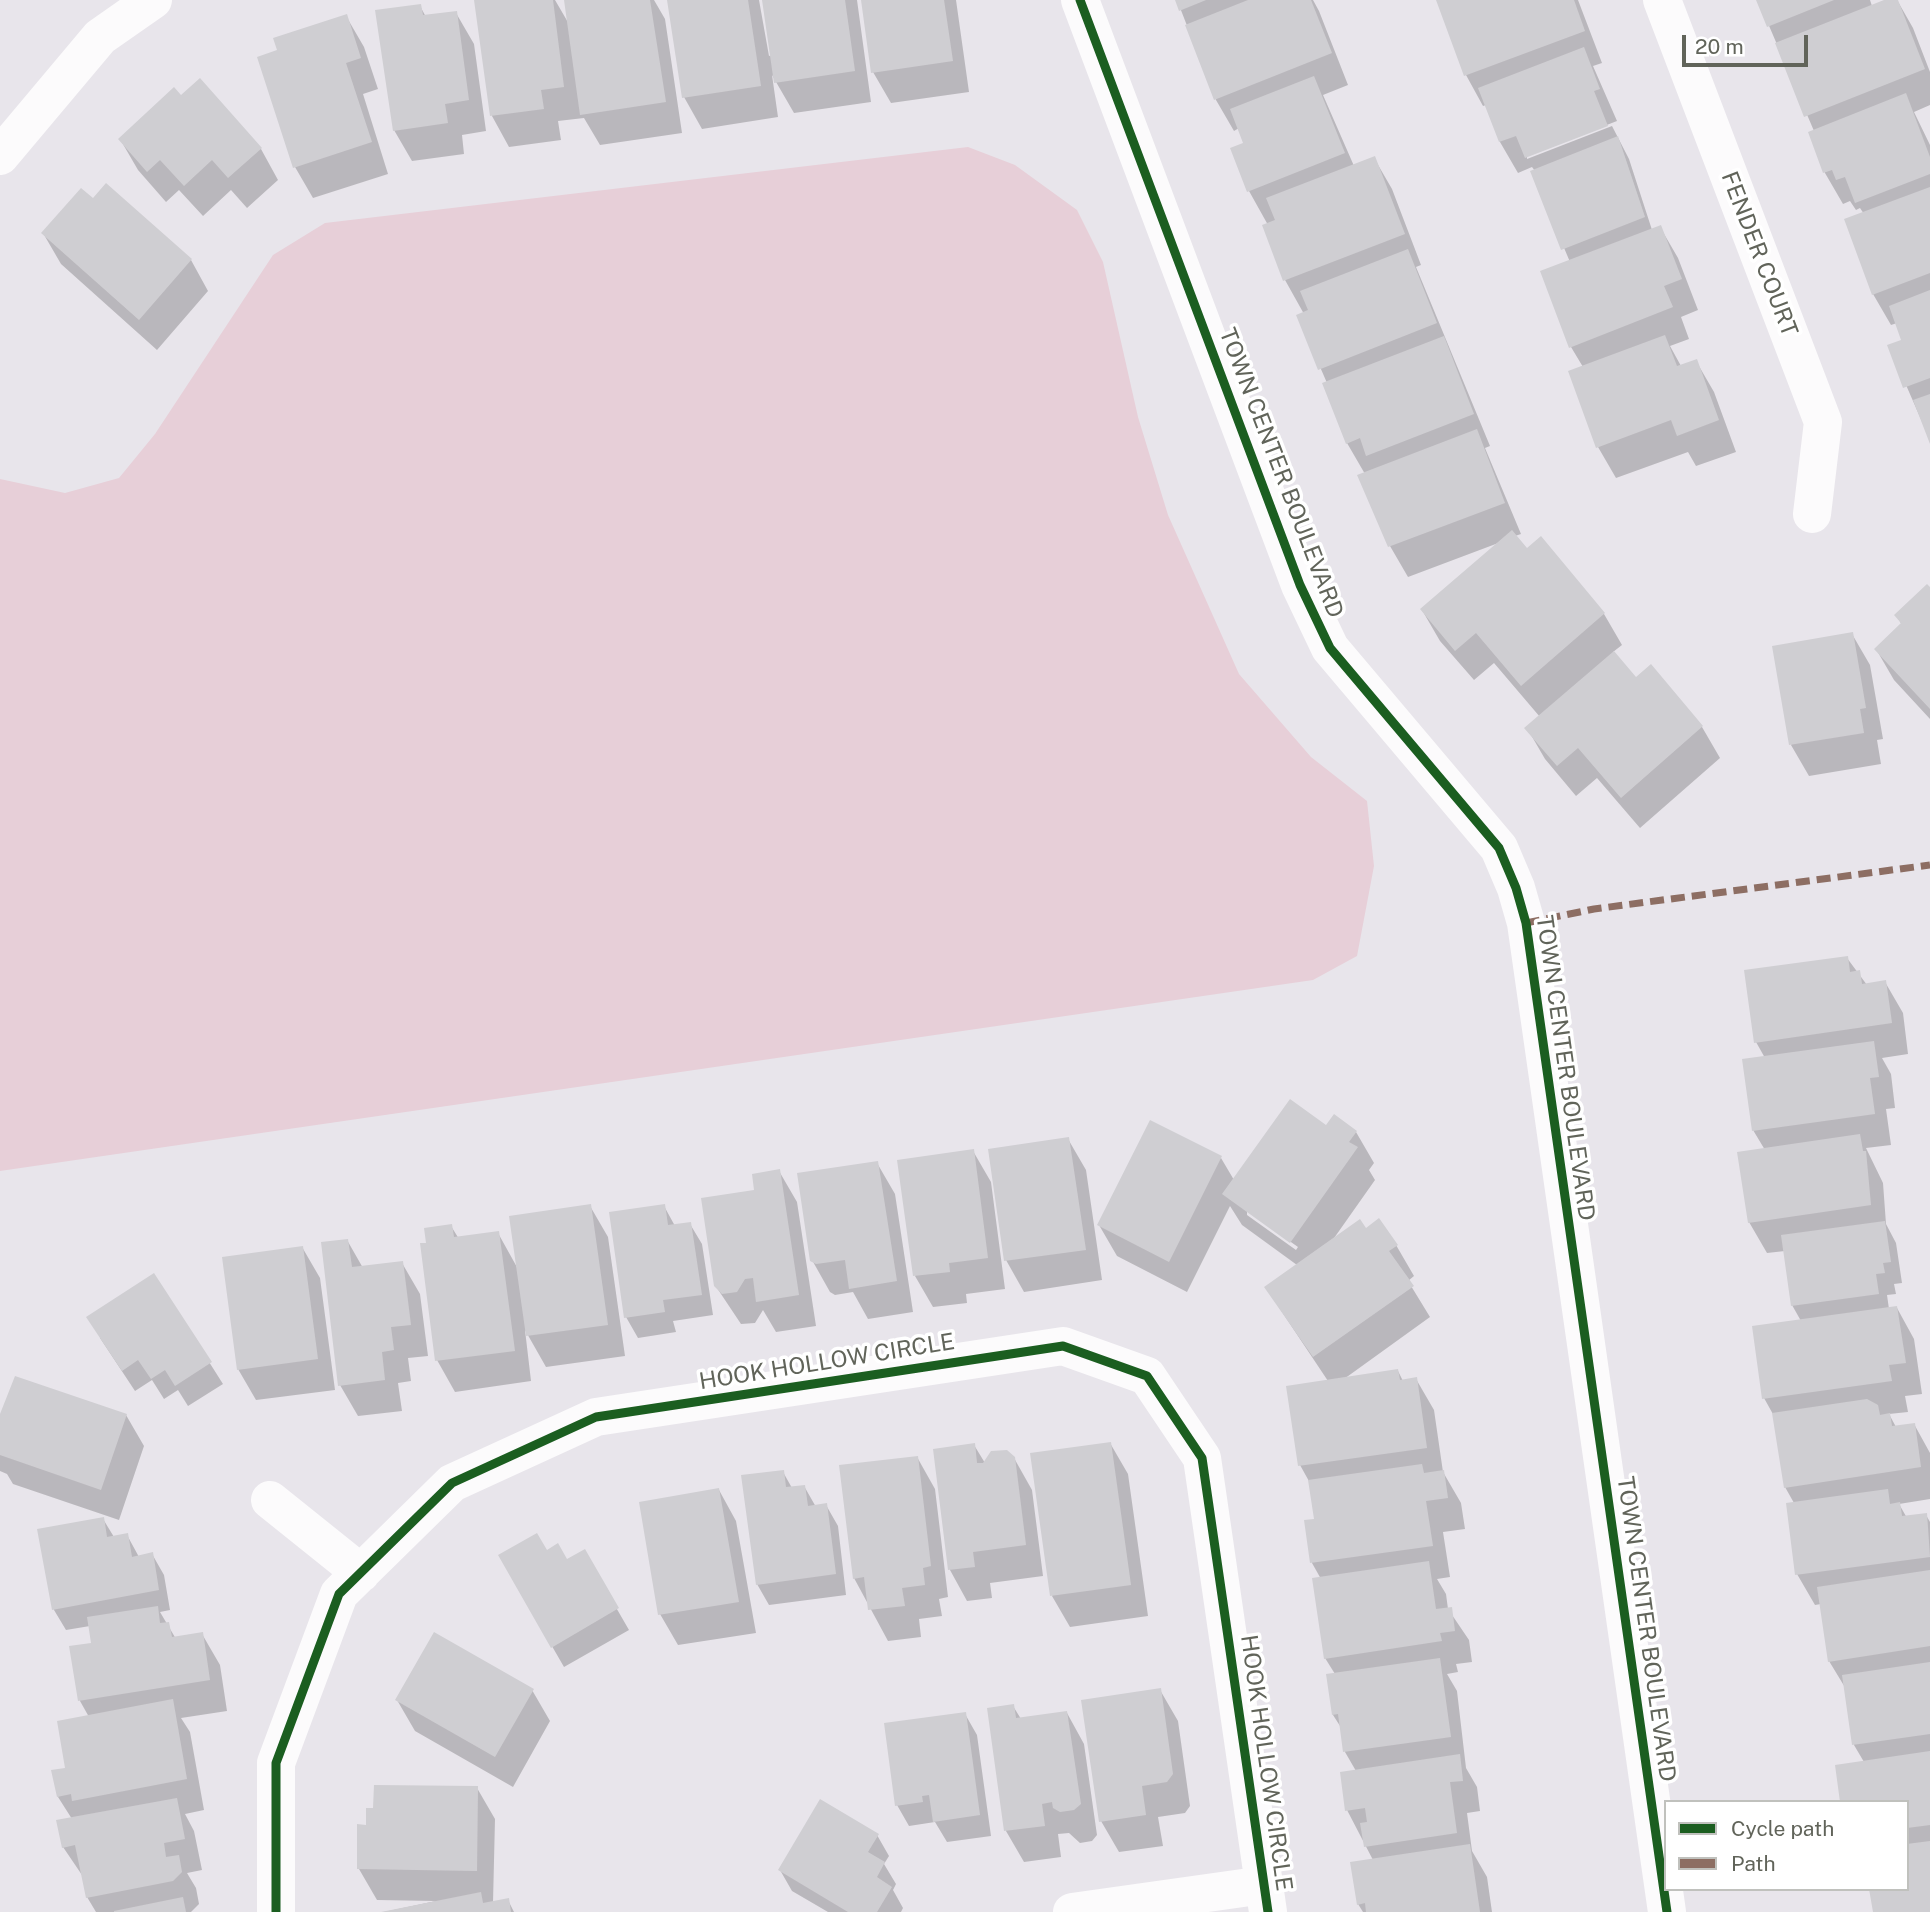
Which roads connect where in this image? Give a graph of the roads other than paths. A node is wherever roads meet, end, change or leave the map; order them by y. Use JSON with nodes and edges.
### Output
{"nodes":[{"id":1,"x":153,"y":0,"type":"edge"},
{"id":2,"x":1080,"y":0,"type":"edge"},
{"id":3,"x":1662,"y":0,"type":"edge"},
{"id":4,"x":0,"y":156,"type":"edge"},
{"id":5,"x":1812,"y":514,"type":"dead end"},
{"id":6,"x":270,"y":1500,"type":"dead end"},
{"id":7,"x":361,"y":1573,"type":"junction"},
{"id":8,"x":1664,"y":1891,"type":"edge"},
{"id":9,"x":1664,"y":1891,"type":"edge"},
{"id":10,"x":1266,"y":1899,"type":"edge"},
{"id":11,"x":276,"y":1912,"type":"edge"},
{"id":12,"x":1072,"y":1912,"type":"edge"},
{"id":13,"x":1667,"y":1912,"type":"edge"}],
"edges":[{"from":1,"to":4,"type":"street"},
{"from":2,"to":8,"type":"street","name":"TOWN CENTER BOULEVARD"},
{"from":3,"to":5,"type":"street","name":"FENDER COURT"},
{"from":6,"to":7,"type":"street"},
{"from":7,"to":10,"type":"street","name":"HOOK HOLLOW CIRCLE"},
{"from":7,"to":11,"type":"street","name":"HOOK HOLLOW CIRCLE"},
{"from":9,"to":13,"type":"street","name":"TOWN CENTER BOULEVARD"},
{"from":10,"to":12,"type":"street"}]}
